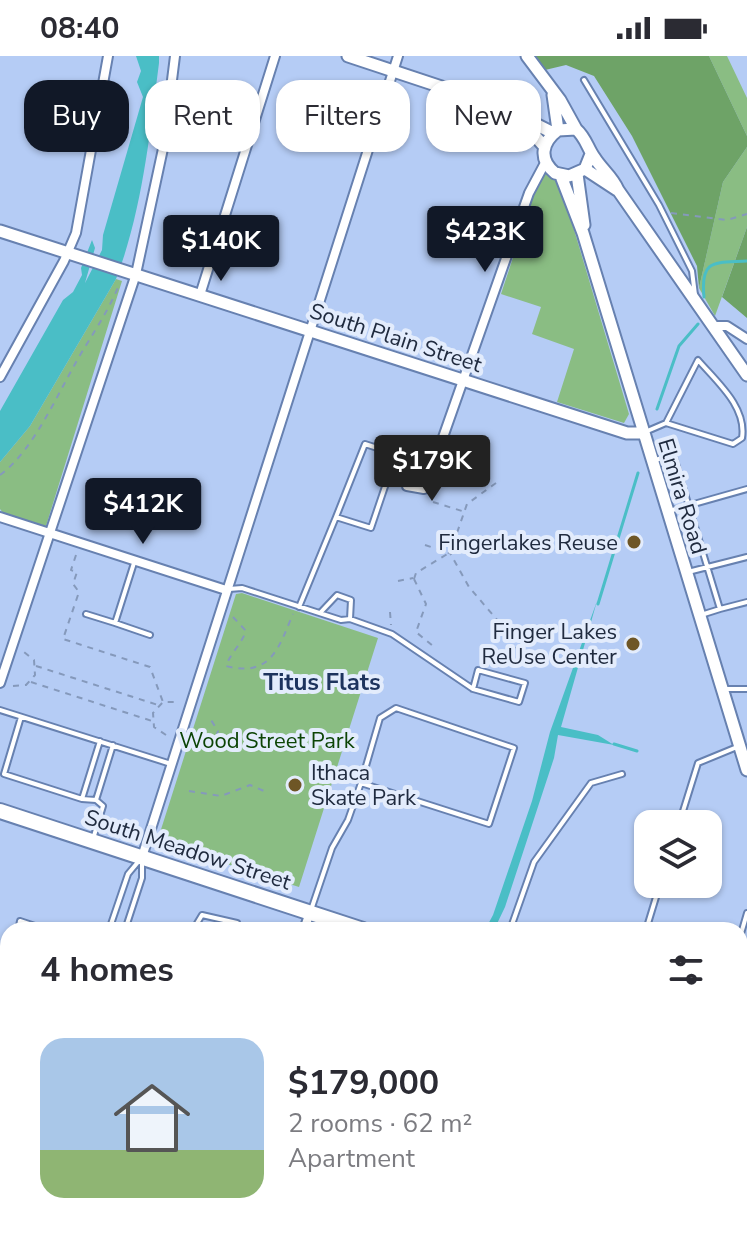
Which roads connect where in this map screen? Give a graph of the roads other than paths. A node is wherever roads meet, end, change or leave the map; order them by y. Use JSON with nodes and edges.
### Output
{"nodes":[{"id":1,"x":108,"y":56,"type":"edge"},
{"id":2,"x":175,"y":56,"type":"edge"},
{"id":3,"x":275,"y":56,"type":"edge"},
{"id":4,"x":348,"y":56,"type":"edge"},
{"id":5,"x":398,"y":56,"type":"edge"},
{"id":6,"x":527,"y":56,"type":"edge"},
{"id":7,"x":392,"y":71,"type":"junction"},
{"id":8,"x":584,"y":80,"type":"dead end"},
{"id":9,"x":426,"y":82,"type":"edge"},
{"id":10,"x":552,"y":91,"type":"junction"},
{"id":11,"x":541,"y":124,"type":"edge"},
{"id":12,"x":576,"y":129,"type":"junction"},
{"id":13,"x":556,"y":132,"type":"junction"},
{"id":14,"x":541,"y":143,"type":"edge"},
{"id":15,"x":544,"y":146,"type":"junction"},
{"id":16,"x":591,"y":154,"type":"junction"},
{"id":17,"x":545,"y":163,"type":"junction"},
{"id":18,"x":581,"y":172,"type":"junction"},
{"id":19,"x":561,"y":176,"type":"junction"},
{"id":20,"x":618,"y":190,"type":"junction"},
{"id":21,"x":0,"y":231,"type":"edge"},
{"id":22,"x":583,"y":233,"type":"junction"},
{"id":23,"x":67,"y":253,"type":"junction"},
{"id":24,"x":136,"y":274,"type":"junction"},
{"id":25,"x":200,"y":295,"type":"junction"},
{"id":26,"x":696,"y":301,"type":"junction"},
{"id":27,"x":714,"y":326,"type":"junction"},
{"id":28,"x":310,"y":330,"type":"junction"},
{"id":29,"x":747,"y":339,"type":"edge"},
{"id":30,"x":747,"y":375,"type":"edge"},
{"id":31,"x":0,"y":377,"type":"edge"},
{"id":32,"x":463,"y":381,"type":"junction"},
{"id":33,"x":666,"y":423,"type":"junction"},
{"id":34,"x":642,"y":433,"type":"junction"},
{"id":35,"x":435,"y":460,"type":"junction"},
{"id":36,"x":651,"y":462,"type":"junction"},
{"id":37,"x":392,"y":467,"type":"junction"},
{"id":38,"x":406,"y":471,"type":"junction"},
{"id":39,"x":747,"y":489,"type":"edge"},
{"id":40,"x":688,"y":505,"type":"junction"},
{"id":41,"x":667,"y":512,"type":"junction"},
{"id":42,"x":0,"y":517,"type":"edge"},
{"id":43,"x":336,"y":517,"type":"junction"},
{"id":44,"x":50,"y":533,"type":"junction"},
{"id":45,"x":747,"y":557,"type":"edge"},
{"id":46,"x":134,"y":560,"type":"junction"},
{"id":47,"x":708,"y":568,"type":"junction"},
{"id":48,"x":686,"y":573,"type":"junction"},
{"id":49,"x":226,"y":590,"type":"junction"},
{"id":50,"x":747,"y":602,"type":"edge"},
{"id":51,"x":299,"y":607,"type":"junction"},
{"id":52,"x":720,"y":609,"type":"junction"},
{"id":53,"x":320,"y":613,"type":"junction"},
{"id":54,"x":86,"y":614,"type":"dead end"},
{"id":55,"x":699,"y":616,"type":"junction"},
{"id":56,"x":350,"y":619,"type":"junction"},
{"id":57,"x":115,"y":623,"type":"junction"},
{"id":58,"x":150,"y":635,"type":"dead end"},
{"id":59,"x":0,"y":683,"type":"edge"},
{"id":60,"x":473,"y":689,"type":"junction"},
{"id":61,"x":722,"y":689,"type":"junction"},
{"id":62,"x":747,"y":689,"type":"edge"},
{"id":63,"x":0,"y":710,"type":"edge"},
{"id":64,"x":21,"y":717,"type":"junction"},
{"id":65,"x":100,"y":741,"type":"junction"},
{"id":66,"x":113,"y":745,"type":"junction"},
{"id":67,"x":740,"y":746,"type":"junction"},
{"id":68,"x":746,"y":763,"type":"edge"},
{"id":69,"x":171,"y":764,"type":"junction"},
{"id":70,"x":622,"y":774,"type":"dead end"},
{"id":71,"x":361,"y":783,"type":"junction"},
{"id":72,"x":82,"y":799,"type":"junction"},
{"id":73,"x":96,"y":800,"type":"junction"},
{"id":74,"x":683,"y":810,"type":"edge"},
{"id":75,"x":0,"y":811,"type":"edge"},
{"id":76,"x":92,"y":841,"type":"junction"},
{"id":77,"x":142,"y":857,"type":"junction"},
{"id":78,"x":656,"y":898,"type":"edge"},
{"id":79,"x":310,"y":912,"type":"junction"},
{"id":80,"x":112,"y":922,"type":"edge"},
{"id":81,"x":128,"y":922,"type":"edge"},
{"id":82,"x":198,"y":922,"type":"edge"},
{"id":83,"x":233,"y":922,"type":"edge"},
{"id":84,"x":307,"y":922,"type":"edge"},
{"id":85,"x":339,"y":922,"type":"edge"},
{"id":86,"x":513,"y":922,"type":"edge"},
{"id":87,"x":648,"y":922,"type":"edge"}],
"edges":[{"from":1,"to":23,"type":"street"},
{"from":2,"to":24,"type":"street"},
{"from":3,"to":25,"type":"street"},
{"from":4,"to":7,"type":"street"},
{"from":5,"to":7,"type":"street"},
{"from":6,"to":10,"type":"street"},
{"from":7,"to":9,"type":"street"},
{"from":7,"to":28,"type":"street"},
{"from":8,"to":26,"type":"lane"},
{"from":10,"to":12,"type":"street"},
{"from":10,"to":13,"type":"street"},
{"from":11,"to":13,"type":"street"},
{"from":12,"to":13,"type":"street"},
{"from":12,"to":16,"type":"street"},
{"from":13,"to":15,"type":"street"},
{"from":14,"to":15,"type":"street"},
{"from":15,"to":17,"type":"street"},
{"from":16,"to":18,"type":"street"},
{"from":16,"to":20,"type":"street"},
{"from":17,"to":19,"type":"street"},
{"from":17,"to":32,"type":"street"},
{"from":18,"to":19,"type":"street"},
{"from":18,"to":20,"type":"street"},
{"from":18,"to":22,"type":"street","name":"Elmira Road"},
{"from":19,"to":22,"type":"street","name":"Elmira Road"},
{"from":20,"to":26,"type":"street"},
{"from":21,"to":23,"type":"street","name":"South Plain Street"},
{"from":22,"to":34,"type":"street","name":"Elmira Road"},
{"from":23,"to":24,"type":"street","name":"South Plain Street"},
{"from":23,"to":31,"type":"street"},
{"from":24,"to":25,"type":"street","name":"South Plain Street"},
{"from":24,"to":44,"type":"street"},
{"from":25,"to":28,"type":"street","name":"South Plain Street"},
{"from":26,"to":27,"type":"street"},
{"from":27,"to":29,"type":"street"},
{"from":27,"to":30,"type":"street"},
{"from":28,"to":32,"type":"street","name":"South Plain Street"},
{"from":28,"to":49,"type":"street"},
{"from":32,"to":34,"type":"street","name":"South Plain Street"},
{"from":32,"to":35,"type":"street"},
{"from":33,"to":33,"type":"lane"},
{"from":33,"to":34,"type":"lane"},
{"from":34,"to":36,"type":"street","name":"Elmira Road"},
{"from":35,"to":38,"type":"street"},
{"from":35,"to":38,"type":"street"},
{"from":36,"to":40,"type":"lane"},
{"from":36,"to":41,"type":"street","name":"Elmira Road"},
{"from":37,"to":38,"type":"lane"},
{"from":37,"to":43,"type":"lane"},
{"from":37,"to":43,"type":"lane"},
{"from":39,"to":40,"type":"lane"},
{"from":40,"to":41,"type":"lane"},
{"from":40,"to":47,"type":"lane"},
{"from":41,"to":48,"type":"street","name":"Elmira Road"},
{"from":42,"to":44,"type":"street"},
{"from":43,"to":51,"type":"lane"},
{"from":44,"to":46,"type":"street"},
{"from":44,"to":59,"type":"street"},
{"from":45,"to":47,"type":"lane"},
{"from":46,"to":49,"type":"street"},
{"from":46,"to":57,"type":"lane"},
{"from":47,"to":48,"type":"lane"},
{"from":47,"to":52,"type":"lane"},
{"from":48,"to":55,"type":"street","name":"Elmira Road"},
{"from":49,"to":51,"type":"lane"},
{"from":49,"to":69,"type":"street"},
{"from":50,"to":52,"type":"lane"},
{"from":51,"to":53,"type":"lane"},
{"from":52,"to":55,"type":"lane"},
{"from":53,"to":56,"type":"lane"},
{"from":53,"to":56,"type":"lane"},
{"from":54,"to":57,"type":"lane"},
{"from":55,"to":61,"type":"street","name":"Elmira Road"},
{"from":56,"to":60,"type":"lane"},
{"from":57,"to":58,"type":"lane"},
{"from":60,"to":60,"type":"lane"},
{"from":61,"to":62,"type":"lane"},
{"from":61,"to":67,"type":"street","name":"Elmira Road"},
{"from":63,"to":64,"type":"lane"},
{"from":64,"to":65,"type":"lane"},
{"from":64,"to":72,"type":"lane"},
{"from":65,"to":66,"type":"lane"},
{"from":65,"to":72,"type":"lane"},
{"from":66,"to":69,"type":"lane"},
{"from":66,"to":73,"type":"lane"},
{"from":67,"to":68,"type":"street","name":"Elmira Road"},
{"from":67,"to":74,"type":"lane"},
{"from":69,"to":77,"type":"street"},
{"from":70,"to":86,"type":"lane"},
{"from":71,"to":71,"type":"lane"},
{"from":71,"to":79,"type":"lane"},
{"from":72,"to":73,"type":"lane"},
{"from":73,"to":76,"type":"lane"},
{"from":75,"to":76,"type":"highway","name":"South Meadow Street"},
{"from":76,"to":77,"type":"highway","name":"South Meadow Street"},
{"from":77,"to":79,"type":"highway","name":"South Meadow Street"},
{"from":77,"to":80,"type":"lane"},
{"from":77,"to":81,"type":"lane"},
{"from":78,"to":87,"type":"lane"},
{"from":79,"to":84,"type":"street"},
{"from":79,"to":85,"type":"highway","name":"South Meadow Street"},
{"from":82,"to":83,"type":"lane"}]}
